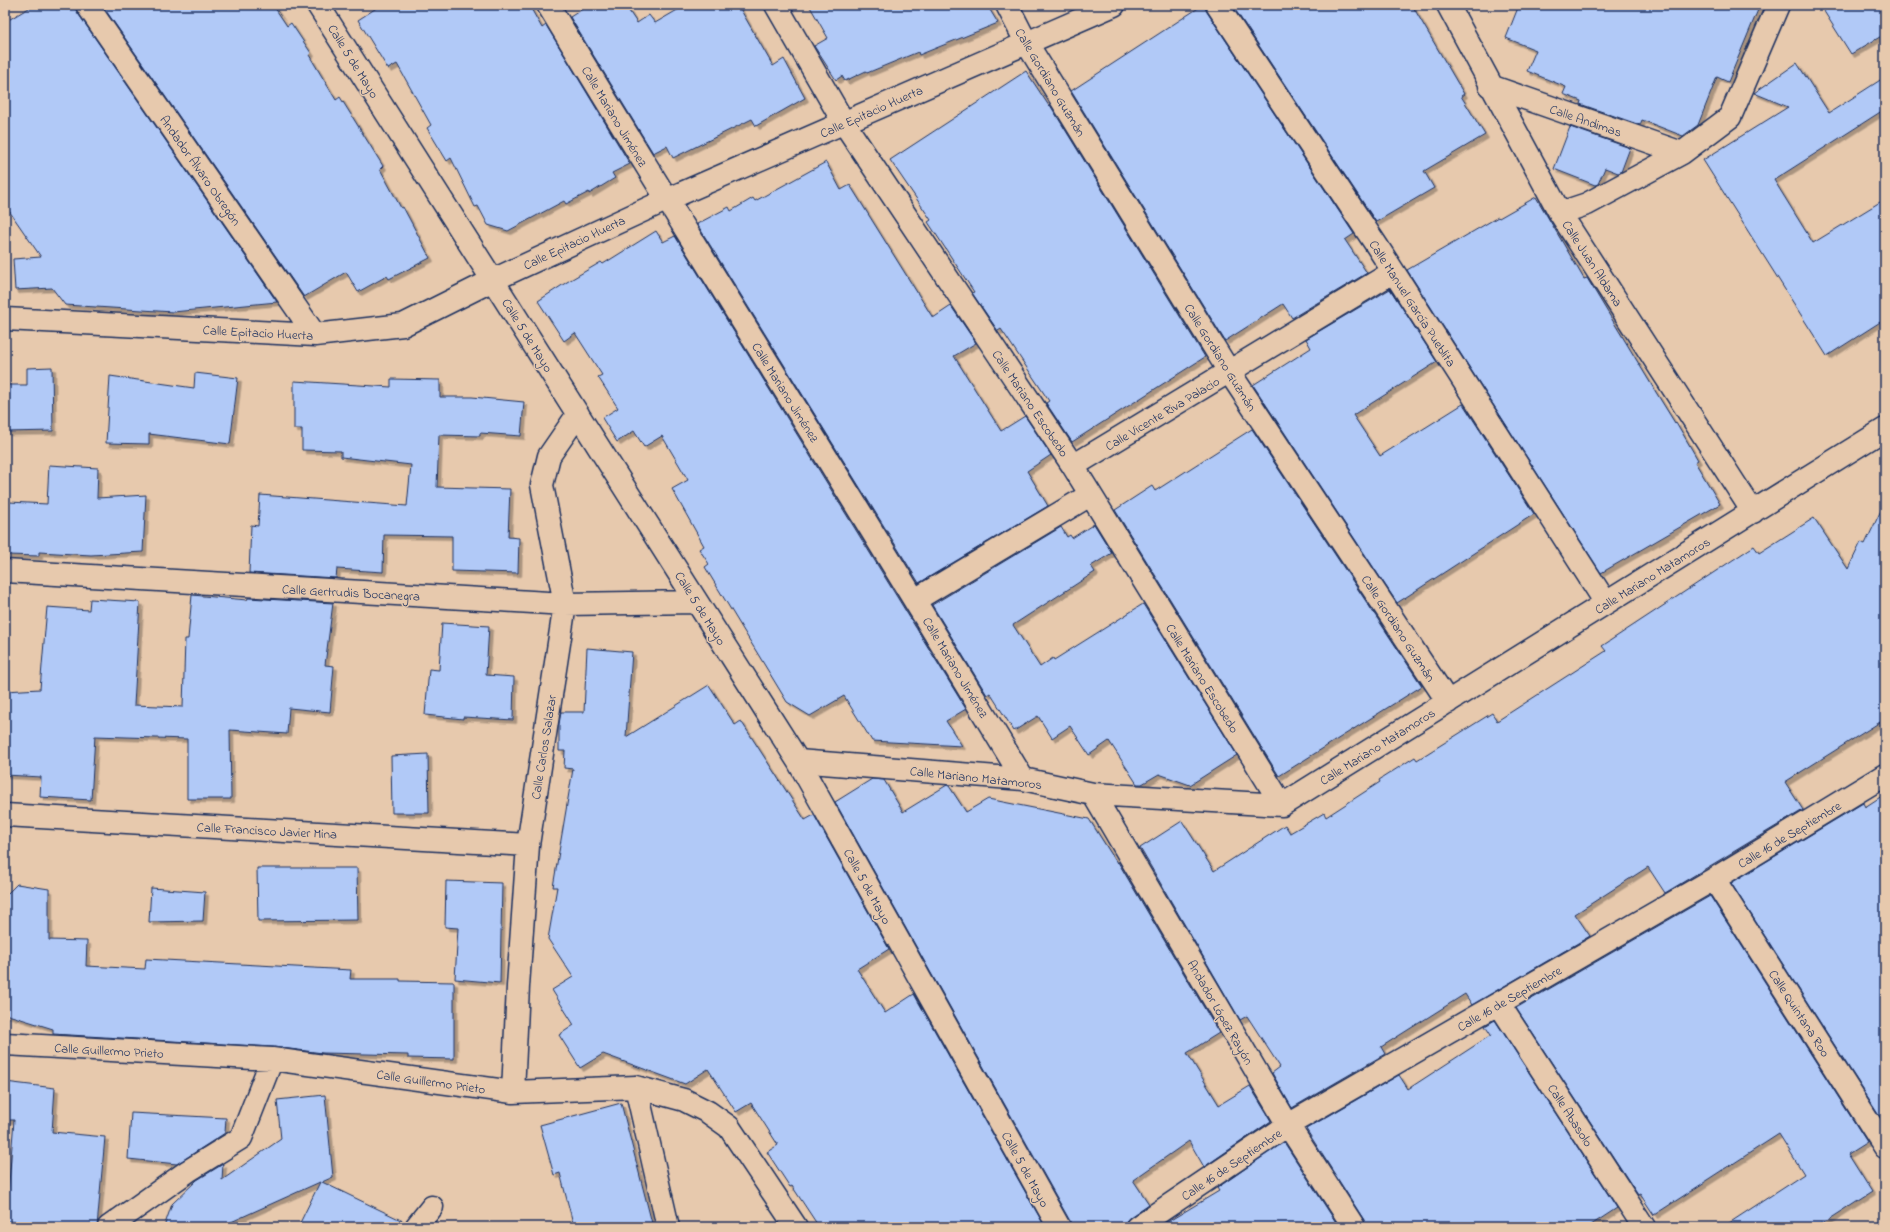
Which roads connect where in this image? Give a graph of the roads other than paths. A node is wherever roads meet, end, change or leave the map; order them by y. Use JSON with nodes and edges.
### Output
{"nodes":[{"id":1,"x":87,"y":5,"type":"edge"},
{"id":2,"x":318,"y":5,"type":"edge"},
{"id":3,"x":548,"y":5,"type":"edge"},
{"id":4,"x":776,"y":5,"type":"edge"},
{"id":5,"x":1007,"y":5,"type":"edge"},
{"id":6,"x":1114,"y":5,"type":"edge"},
{"id":7,"x":1217,"y":5,"type":"edge"},
{"id":8,"x":1448,"y":5,"type":"edge"},
{"id":9,"x":1778,"y":5,"type":"edge"},
{"id":10,"x":1026,"y":42,"type":"junction"},
{"id":11,"x":1490,"y":86,"type":"junction"},
{"id":12,"x":844,"y":124,"type":"junction"},
{"id":13,"x":1682,"y":153,"type":"junction"},
{"id":14,"x":666,"y":200,"type":"junction"},
{"id":15,"x":1560,"y":213,"type":"junction"},
{"id":16,"x":1393,"y":272,"type":"junction"},
{"id":17,"x":493,"y":280,"type":"junction"},
{"id":18,"x":5,"y":319,"type":"edge"},
{"id":19,"x":315,"y":335,"type":"junction"},
{"id":20,"x":1230,"y":373,"type":"junction"},
{"id":21,"x":578,"y":414,"type":"junction"},
{"id":22,"x":1885,"y":429,"type":"edge"},
{"id":23,"x":1074,"y":466,"type":"junction"},
{"id":24,"x":1090,"y":494,"type":"junction"},
{"id":25,"x":1753,"y":512,"type":"junction"},
{"id":26,"x":5,"y":571,"type":"edge"},
{"id":27,"x":915,"y":600,"type":"junction"},
{"id":28,"x":697,"y":602,"type":"junction"},
{"id":29,"x":1606,"y":603,"type":"junction"},
{"id":30,"x":564,"y":604,"type":"junction"},
{"id":31,"x":1448,"y":702,"type":"junction"},
{"id":32,"x":798,"y":761,"type":"junction"},
{"id":33,"x":1885,"y":775,"type":"edge"},
{"id":34,"x":1023,"y":779,"type":"junction"},
{"id":35,"x":1093,"y":794,"type":"junction"},
{"id":36,"x":1282,"y":805,"type":"junction"},
{"id":37,"x":5,"y":815,"type":"edge"},
{"id":38,"x":528,"y":845,"type":"junction"},
{"id":39,"x":1714,"y":880,"type":"junction"},
{"id":40,"x":1499,"y":1004,"type":"junction"},
{"id":41,"x":5,"y":1044,"type":"edge"},
{"id":42,"x":272,"y":1059,"type":"junction"},
{"id":43,"x":636,"y":1087,"type":"junction"},
{"id":44,"x":513,"y":1092,"type":"junction"},
{"id":45,"x":1288,"y":1125,"type":"junction"},
{"id":46,"x":1885,"y":1147,"type":"edge"},
{"id":47,"x":432,"y":1207,"type":"dead end"},
{"id":48,"x":110,"y":1227,"type":"edge"},
{"id":49,"x":416,"y":1227,"type":"edge"},
{"id":50,"x":668,"y":1227,"type":"edge"},
{"id":51,"x":796,"y":1227,"type":"edge"},
{"id":52,"x":1059,"y":1227,"type":"edge"},
{"id":53,"x":1137,"y":1227,"type":"edge"},
{"id":54,"x":1354,"y":1227,"type":"edge"},
{"id":55,"x":1644,"y":1227,"type":"edge"}],
"edges":[{"from":1,"to":19,"type":"street","name":"Andador Álvaro Obregón"},
{"from":2,"to":17,"type":"street","name":"Calle 5 de Mayo"},
{"from":3,"to":14,"type":"street","name":"Calle Mariano Jiménez"},
{"from":4,"to":12,"type":"street","name":"Calle Mariano Escobedo"},
{"from":5,"to":10,"type":"street","name":"Calle Gordiano Guzmán"},
{"from":6,"to":10,"type":"street","name":"Calle Epitacio Huerta"},
{"from":7,"to":16,"type":"street","name":"Calle Manuel García Pueblita"},
{"from":8,"to":11,"type":"street","name":"Calle Juan Aldama"},
{"from":9,"to":13,"type":"street"},
{"from":10,"to":12,"type":"street","name":"Calle Epitacio Huerta"},
{"from":10,"to":20,"type":"street","name":"Calle Gordiano Guzmán"},
{"from":11,"to":13,"type":"street","name":"Calle Andimas"},
{"from":11,"to":15,"type":"street","name":"Calle Juan Aldama"},
{"from":12,"to":14,"type":"street","name":"Calle Epitacio Huerta"},
{"from":12,"to":23,"type":"street","name":"Calle Mariano Escobedo"},
{"from":13,"to":15,"type":"street"},
{"from":14,"to":17,"type":"street","name":"Calle Epitacio Huerta"},
{"from":14,"to":27,"type":"street","name":"Calle Mariano Jiménez"},
{"from":15,"to":25,"type":"street","name":"Calle Juan Aldama"},
{"from":16,"to":20,"type":"street","name":"Calle Vicente Riva Palacio"},
{"from":16,"to":29,"type":"street","name":"Calle Manuel García Pueblita"},
{"from":17,"to":19,"type":"street","name":"Calle Epitacio Huerta"},
{"from":17,"to":21,"type":"street","name":"Calle 5 de Mayo"},
{"from":18,"to":19,"type":"street","name":"Calle Epitacio Huerta"},
{"from":20,"to":23,"type":"street","name":"Calle Vicente Riva Palacio"},
{"from":20,"to":31,"type":"street","name":"Calle Gordiano Guzmán"},
{"from":21,"to":28,"type":"street","name":"Calle 5 de Mayo"},
{"from":21,"to":30,"type":"street","name":"Calle Carlos Salazar"},
{"from":22,"to":25,"type":"street","name":"Calle Mariano Matamoros"},
{"from":23,"to":24,"type":"street","name":"Calle Mariano Escobedo"},
{"from":24,"to":27,"type":"street"},
{"from":24,"to":36,"type":"street","name":"Calle Mariano Escobedo"},
{"from":25,"to":29,"type":"street","name":"Calle Mariano Matamoros"},
{"from":26,"to":30,"type":"street","name":"Calle Gertrudis Bocanegra"},
{"from":27,"to":34,"type":"street","name":"Calle Mariano Jiménez"},
{"from":28,"to":30,"type":"street","name":"Calle Gertrudis Bocanegra"},
{"from":28,"to":32,"type":"street","name":"Calle 5 de Mayo"},
{"from":29,"to":31,"type":"street","name":"Calle Mariano Matamoros"},
{"from":30,"to":38,"type":"street","name":"Calle Carlos Salazar"},
{"from":31,"to":36,"type":"street","name":"Calle Mariano Matamoros"},
{"from":32,"to":34,"type":"street","name":"Calle Mariano Matamoros"},
{"from":32,"to":52,"type":"street","name":"Calle 5 de Mayo"},
{"from":33,"to":39,"type":"street","name":"Calle 16 de Septiembre"},
{"from":34,"to":35,"type":"street","name":"Calle Mariano Matamoros"},
{"from":35,"to":36,"type":"street","name":"Calle Mariano Matamoros"},
{"from":35,"to":45,"type":"street","name":"Andador López Rayón"},
{"from":37,"to":38,"type":"street","name":"Calle Francisco Javier Mina"},
{"from":38,"to":44,"type":"street","name":"Calle Carlos Salazar"},
{"from":39,"to":40,"type":"street","name":"Calle 16 de Septiembre"},
{"from":39,"to":46,"type":"street","name":"Calle Quintana Roo"},
{"from":40,"to":45,"type":"street","name":"Calle 16 de Septiembre"},
{"from":40,"to":55,"type":"street","name":"Calle Abasolo"},
{"from":41,"to":42,"type":"street","name":"Calle Guillermo Prieto"},
{"from":42,"to":44,"type":"street","name":"Calle Guillermo Prieto"},
{"from":42,"to":48,"type":"street"},
{"from":43,"to":44,"type":"street","name":"Calle Guillermo Prieto"},
{"from":43,"to":50,"type":"street"},
{"from":43,"to":51,"type":"street","name":"Calle Guillermo Prieto"},
{"from":45,"to":53,"type":"street","name":"Calle 16 de Septiembre"},
{"from":45,"to":54,"type":"street","name":"Andador López Rayón"},
{"from":47,"to":49,"type":"street"}]}
